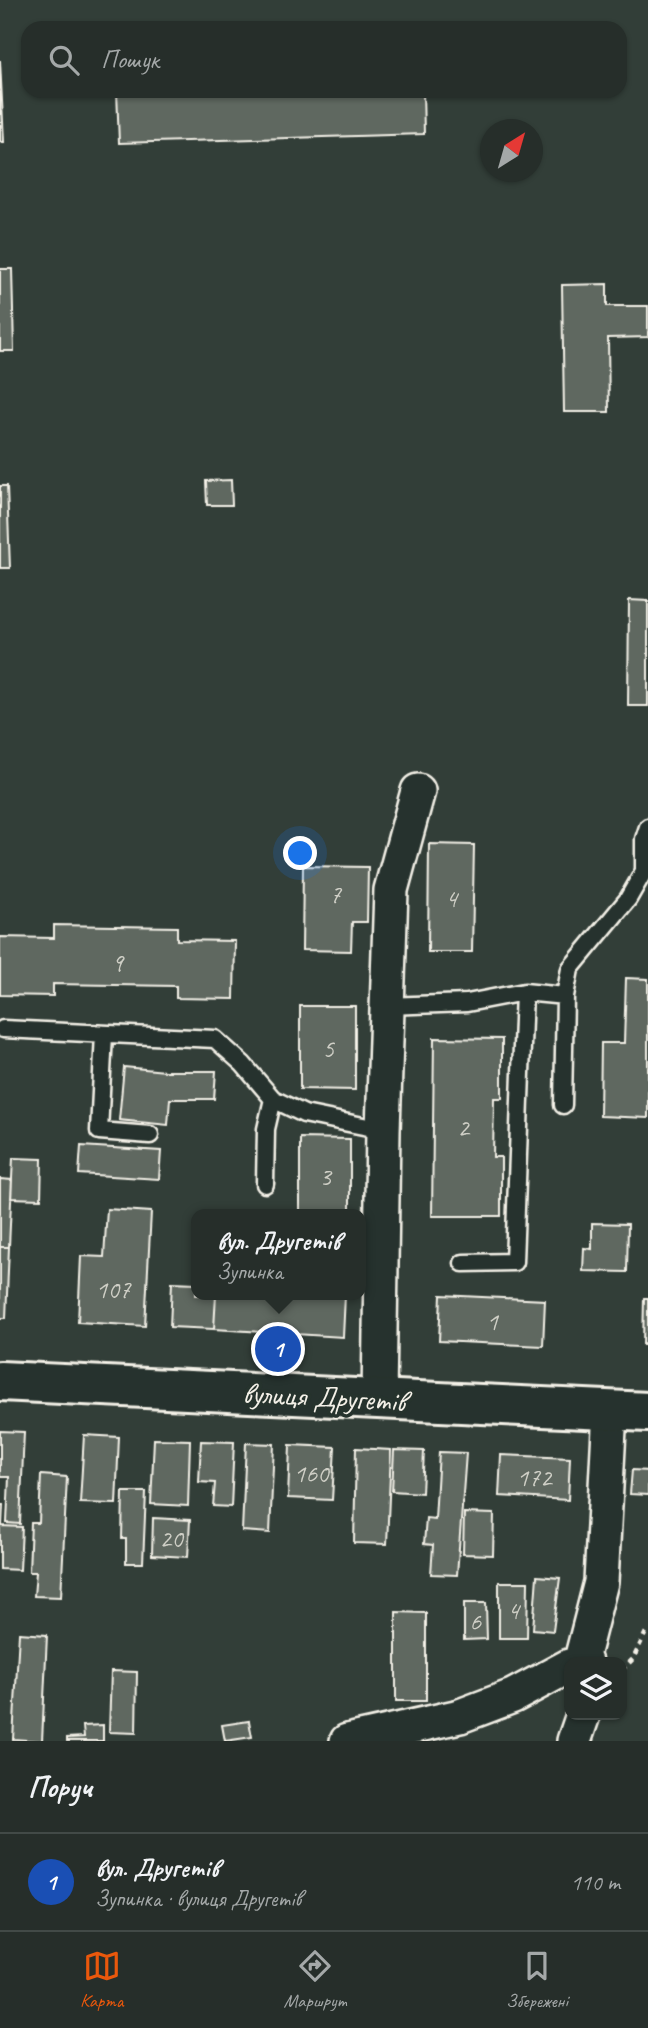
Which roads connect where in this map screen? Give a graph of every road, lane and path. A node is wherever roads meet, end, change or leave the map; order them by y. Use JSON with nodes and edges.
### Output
{"nodes":[{"id":1,"x":418,"y":791,"type":"dead end"},
{"id":2,"x":648,"y":827,"type":"edge"},
{"id":3,"x":524,"y":992,"type":"junction"},
{"id":4,"x":565,"y":996,"type":"junction"},
{"id":5,"x":387,"y":1006,"type":"junction"},
{"id":6,"x":3,"y":1029,"type":"dead end"},
{"id":7,"x":104,"y":1034,"type":"junction"},
{"id":8,"x":273,"y":1099,"type":"junction"},
{"id":9,"x":562,"y":1105,"type":"dead end"},
{"id":10,"x":383,"y":1130,"type":"junction"},
{"id":11,"x":150,"y":1135,"type":"dead end"},
{"id":12,"x":265,"y":1184,"type":"dead end"},
{"id":13,"x":463,"y":1264,"type":"dead end"},
{"id":14,"x":0,"y":1381,"type":"edge"},
{"id":15,"x":379,"y":1399,"type":"junction"},
{"id":16,"x":610,"y":1410,"type":"junction"},
{"id":17,"x":648,"y":1412,"type":"edge"},
{"id":18,"x":648,"y":1628,"type":"edge"},
{"id":19,"x":578,"y":1657,"type":"edge"},
{"id":20,"x":627,"y":1665,"type":"edge"},
{"id":21,"x":564,"y":1669,"type":"edge"},
{"id":22,"x":581,"y":1720,"type":"edge"},
{"id":23,"x":346,"y":1741,"type":"edge"},
{"id":24,"x":574,"y":1741,"type":"edge"}],
"edges":[{"from":1,"to":5,"type":"street"},
{"from":2,"to":4,"type":"lane"},
{"from":3,"to":4,"type":"lane"},
{"from":3,"to":5,"type":"lane"},
{"from":3,"to":13,"type":"lane"},
{"from":4,"to":9,"type":"lane"},
{"from":5,"to":10,"type":"street"},
{"from":6,"to":7,"type":"lane"},
{"from":7,"to":8,"type":"lane"},
{"from":7,"to":11,"type":"lane"},
{"from":8,"to":10,"type":"lane"},
{"from":8,"to":12,"type":"lane"},
{"from":10,"to":15,"type":"street"},
{"from":14,"to":15,"type":"main road","name":"вулиця Другетів"},
{"from":15,"to":16,"type":"main road","name":"вулиця Другетів"},
{"from":16,"to":17,"type":"main road","name":"вулиця Другетів"},
{"from":16,"to":19,"type":"street"},
{"from":18,"to":20,"type":"path"},
{"from":21,"to":23,"type":"street"},
{"from":22,"to":24,"type":"street"}]}
